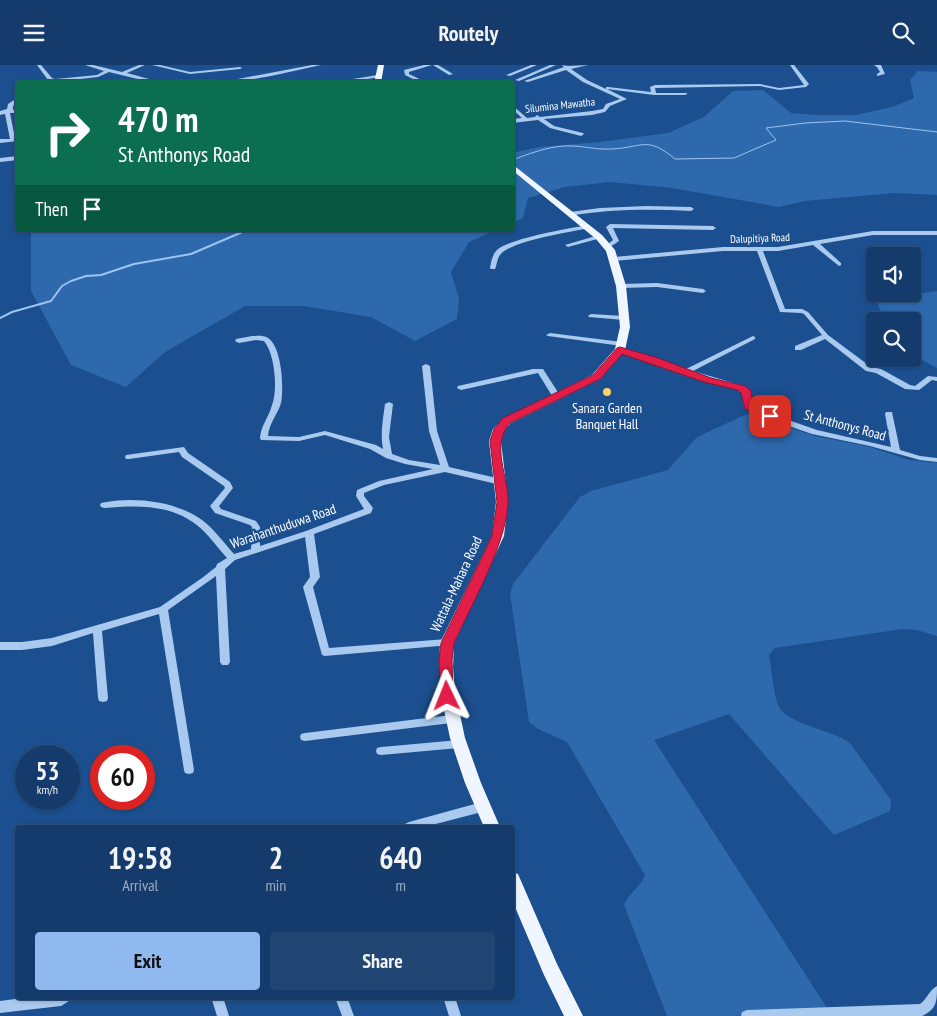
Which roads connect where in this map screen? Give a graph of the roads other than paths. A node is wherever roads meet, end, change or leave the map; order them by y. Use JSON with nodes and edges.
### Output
{"nodes":[{"id":1,"x":39,"y":65,"type":"edge"},
{"id":2,"x":87,"y":65,"type":"edge"},
{"id":3,"x":143,"y":65,"type":"edge"},
{"id":4,"x":154,"y":65,"type":"edge"},
{"id":5,"x":319,"y":65,"type":"edge"},
{"id":6,"x":381,"y":65,"type":"edge"},
{"id":7,"x":430,"y":65,"type":"edge"},
{"id":8,"x":435,"y":65,"type":"edge"},
{"id":9,"x":535,"y":65,"type":"edge"},
{"id":10,"x":554,"y":65,"type":"edge"},
{"id":11,"x":586,"y":65,"type":"edge"},
{"id":12,"x":792,"y":65,"type":"edge"},
{"id":13,"x":876,"y":65,"type":"edge"},
{"id":14,"x":565,"y":66,"type":"edge"},
{"id":15,"x":190,"y":67,"type":"dead end"},
{"id":16,"x":239,"y":67,"type":"edge"},
{"id":17,"x":110,"y":70,"type":"junction"},
{"id":18,"x":185,"y":72,"type":"junction"},
{"id":19,"x":124,"y":73,"type":"junction"},
{"id":20,"x":450,"y":74,"type":"dead end"},
{"id":21,"x":508,"y":75,"type":"dead end"},
{"id":22,"x":879,"y":75,"type":"dead end"},
{"id":23,"x":378,"y":79,"type":"edge"},
{"id":24,"x":52,"y":80,"type":"edge"},
{"id":25,"x":63,"y":80,"type":"edge"},
{"id":26,"x":153,"y":80,"type":"edge"},
{"id":27,"x":250,"y":80,"type":"edge"},
{"id":28,"x":255,"y":80,"type":"edge"},
{"id":29,"x":419,"y":80,"type":"edge"},
{"id":30,"x":517,"y":80,"type":"dead end"},
{"id":31,"x":526,"y":81,"type":"dead end"},
{"id":32,"x":603,"y":88,"type":"junction"},
{"id":33,"x":654,"y":94,"type":"junction"},
{"id":34,"x":685,"y":94,"type":"dead end"},
{"id":35,"x":14,"y":102,"type":"dead end"},
{"id":36,"x":515,"y":109,"type":"edge"},
{"id":37,"x":15,"y":111,"type":"edge"},
{"id":38,"x":7,"y":112,"type":"junction"},
{"id":39,"x":0,"y":113,"type":"edge"},
{"id":40,"x":537,"y":117,"type":"junction"},
{"id":41,"x":525,"y":119,"type":"junction"},
{"id":42,"x":515,"y":121,"type":"edge"},
{"id":43,"x":580,"y":134,"type":"dead end"},
{"id":44,"x":15,"y":140,"type":"edge"},
{"id":45,"x":0,"y":141,"type":"edge"},
{"id":46,"x":15,"y":158,"type":"edge"},
{"id":47,"x":0,"y":161,"type":"edge"},
{"id":48,"x":515,"y":168,"type":"edge"},
{"id":49,"x":691,"y":209,"type":"dead end"},
{"id":50,"x":570,"y":214,"type":"junction"},
{"id":51,"x":587,"y":227,"type":"junction"},
{"id":52,"x":713,"y":228,"type":"dead end"},
{"id":53,"x":937,"y":233,"type":"edge"},
{"id":54,"x":599,"y":237,"type":"junction"},
{"id":55,"x":816,"y":243,"type":"junction"},
{"id":56,"x":568,"y":245,"type":"dead end"},
{"id":57,"x":607,"y":247,"type":"junction"},
{"id":58,"x":760,"y":250,"type":"junction"},
{"id":59,"x":614,"y":259,"type":"junction"},
{"id":60,"x":839,"y":264,"type":"dead end"},
{"id":61,"x":492,"y":268,"type":"dead end"},
{"id":62,"x":621,"y":286,"type":"junction"},
{"id":63,"x":703,"y":291,"type":"dead end"},
{"id":64,"x":591,"y":316,"type":"dead end"},
{"id":65,"x":624,"y":317,"type":"junction"},
{"id":66,"x":550,"y":335,"type":"dead end"},
{"id":67,"x":826,"y":336,"type":"junction"},
{"id":68,"x":753,"y":338,"type":"dead end"},
{"id":69,"x":239,"y":341,"type":"dead end"},
{"id":70,"x":621,"y":347,"type":"junction"},
{"id":71,"x":798,"y":348,"type":"dead end"},
{"id":72,"x":426,"y":365,"type":"dead end"},
{"id":73,"x":686,"y":372,"type":"junction"},
{"id":74,"x":937,"y":379,"type":"edge"},
{"id":75,"x":460,"y":388,"type":"dead end"},
{"id":76,"x":557,"y":397,"type":"junction"},
{"id":77,"x":389,"y":404,"type":"dead end"},
{"id":78,"x":890,"y":414,"type":"dead end"},
{"id":79,"x":896,"y":452,"type":"junction"},
{"id":80,"x":389,"y":456,"type":"junction"},
{"id":81,"x":129,"y":457,"type":"dead end"},
{"id":82,"x":937,"y":460,"type":"edge"},
{"id":83,"x":445,"y":469,"type":"junction"},
{"id":84,"x":501,"y":482,"type":"junction"},
{"id":85,"x":104,"y":505,"type":"dead end"},
{"id":86,"x":309,"y":533,"type":"junction"},
{"id":87,"x":255,"y":549,"type":"junction"},
{"id":88,"x":232,"y":558,"type":"junction"},
{"id":89,"x":220,"y":566,"type":"junction"},
{"id":90,"x":163,"y":609,"type":"junction"},
{"id":91,"x":97,"y":629,"type":"junction"},
{"id":92,"x":447,"y":643,"type":"junction"},
{"id":93,"x":0,"y":645,"type":"edge"},
{"id":94,"x":225,"y":662,"type":"dead end"},
{"id":95,"x":103,"y":698,"type":"dead end"},
{"id":96,"x":451,"y":719,"type":"junction"},
{"id":97,"x":304,"y":737,"type":"dead end"},
{"id":98,"x":459,"y":744,"type":"junction"},
{"id":99,"x":381,"y":751,"type":"dead end"},
{"id":100,"x":189,"y":770,"type":"dead end"},
{"id":101,"x":482,"y":807,"type":"junction"},
{"id":102,"x":416,"y":825,"type":"edge"},
{"id":103,"x":491,"y":825,"type":"edge"},
{"id":104,"x":515,"y":886,"type":"edge"},
{"id":105,"x":937,"y":992,"type":"edge"},
{"id":106,"x":62,"y":1000,"type":"edge"},
{"id":107,"x":219,"y":1000,"type":"edge"},
{"id":108,"x":342,"y":1000,"type":"edge"},
{"id":109,"x":450,"y":1000,"type":"edge"},
{"id":110,"x":0,"y":1007,"type":"edge"},
{"id":111,"x":927,"y":1013,"type":"edge"},
{"id":112,"x":223,"y":1016,"type":"edge"},
{"id":113,"x":348,"y":1016,"type":"edge"},
{"id":114,"x":455,"y":1016,"type":"edge"},
{"id":115,"x":574,"y":1016,"type":"edge"},
{"id":116,"x":747,"y":1016,"type":"edge"}],
"edges":[{"from":1,"to":24,"type":"street"},
{"from":2,"to":17,"type":"street"},
{"from":3,"to":19,"type":"street"},
{"from":4,"to":18,"type":"street"},
{"from":5,"to":28,"type":"street"},
{"from":6,"to":23,"type":"main road"},
{"from":7,"to":29,"type":"street"},
{"from":8,"to":20,"type":"street"},
{"from":9,"to":21,"type":"street"},
{"from":10,"to":30,"type":"street"},
{"from":11,"to":14,"type":"street"},
{"from":12,"to":33,"type":"street"},
{"from":13,"to":22,"type":"street"},
{"from":14,"to":31,"type":"street"},
{"from":14,"to":32,"type":"street","name":"Silumina Mawatha"},
{"from":15,"to":18,"type":"street"},
{"from":16,"to":18,"type":"street"},
{"from":16,"to":27,"type":"street"},
{"from":17,"to":19,"type":"street"},
{"from":17,"to":25,"type":"street"},
{"from":19,"to":26,"type":"street"},
{"from":32,"to":33,"type":"street"},
{"from":32,"to":40,"type":"street","name":"Silumina Mawatha"},
{"from":33,"to":34,"type":"street"},
{"from":35,"to":38,"type":"street"},
{"from":36,"to":41,"type":"street"},
{"from":37,"to":38,"type":"street"},
{"from":38,"to":39,"type":"street"},
{"from":38,"to":44,"type":"street"},
{"from":40,"to":41,"type":"street","name":"Silumina Mawatha"},
{"from":40,"to":43,"type":"street"},
{"from":41,"to":42,"type":"street","name":"Silumina Mawatha"},
{"from":44,"to":45,"type":"street"},
{"from":46,"to":47,"type":"street"},
{"from":48,"to":50,"type":"main road"},
{"from":49,"to":50,"type":"street"},
{"from":50,"to":51,"type":"main road"},
{"from":51,"to":54,"type":"main road"},
{"from":51,"to":61,"type":"street"},
{"from":52,"to":57,"type":"street"},
{"from":53,"to":55,"type":"street","name":"Dalupitiya Road"},
{"from":54,"to":56,"type":"street"},
{"from":54,"to":57,"type":"main road"},
{"from":55,"to":58,"type":"street","name":"Dalupitiya Road"},
{"from":55,"to":60,"type":"street"},
{"from":57,"to":59,"type":"main road"},
{"from":58,"to":59,"type":"street","name":"Dalupitiya Road"},
{"from":58,"to":67,"type":"street"},
{"from":59,"to":62,"type":"main road"},
{"from":62,"to":63,"type":"street"},
{"from":62,"to":65,"type":"main road"},
{"from":64,"to":65,"type":"street"},
{"from":65,"to":70,"type":"main road"},
{"from":66,"to":70,"type":"street","name":"St Anthonys Road"},
{"from":67,"to":71,"type":"street"},
{"from":67,"to":74,"type":"street"},
{"from":68,"to":73,"type":"street"},
{"from":69,"to":80,"type":"street"},
{"from":70,"to":73,"type":"street","name":"St Anthonys Road"},
{"from":70,"to":76,"type":"main road","name":"Wattala-Mahara Road"},
{"from":72,"to":83,"type":"street"},
{"from":73,"to":79,"type":"street","name":"St Anthonys Road"},
{"from":75,"to":76,"type":"street"},
{"from":76,"to":84,"type":"main road","name":"Wattala-Mahara Road"},
{"from":77,"to":80,"type":"street"},
{"from":78,"to":79,"type":"street"},
{"from":79,"to":82,"type":"street","name":"St Anthonys Road"},
{"from":80,"to":83,"type":"street"},
{"from":81,"to":87,"type":"street"},
{"from":83,"to":84,"type":"street","name":"Warahanthuduwa Road"},
{"from":83,"to":86,"type":"street","name":"Warahanthuduwa Road"},
{"from":84,"to":92,"type":"main road","name":"Wattala-Mahara Road"},
{"from":85,"to":88,"type":"street"},
{"from":86,"to":87,"type":"street","name":"Warahanthuduwa Road"},
{"from":86,"to":92,"type":"street"},
{"from":87,"to":88,"type":"street","name":"Warahanthuduwa Road"},
{"from":88,"to":89,"type":"street","name":"Warahanthuduwa Road"},
{"from":89,"to":90,"type":"street","name":"Warahanthuduwa Road"},
{"from":89,"to":94,"type":"street"},
{"from":90,"to":91,"type":"street","name":"Warahanthuduwa Road"},
{"from":90,"to":100,"type":"street"},
{"from":91,"to":93,"type":"street","name":"Warahanthuduwa Road"},
{"from":91,"to":95,"type":"street"},
{"from":92,"to":96,"type":"main road","name":"Wattala-Mahara Road"},
{"from":96,"to":97,"type":"street"},
{"from":96,"to":98,"type":"main road","name":"Wattala-Mahara Road"},
{"from":98,"to":99,"type":"street"},
{"from":98,"to":101,"type":"main road","name":"Wattala-Mahara Road"},
{"from":101,"to":102,"type":"street"},
{"from":101,"to":103,"type":"main road","name":"Wattala-Mahara Road"},
{"from":104,"to":115,"type":"main road"},
{"from":105,"to":111,"type":"street"},
{"from":106,"to":110,"type":"street"},
{"from":107,"to":112,"type":"street"},
{"from":108,"to":113,"type":"street"},
{"from":109,"to":114,"type":"street"},
{"from":111,"to":116,"type":"street"}]}
